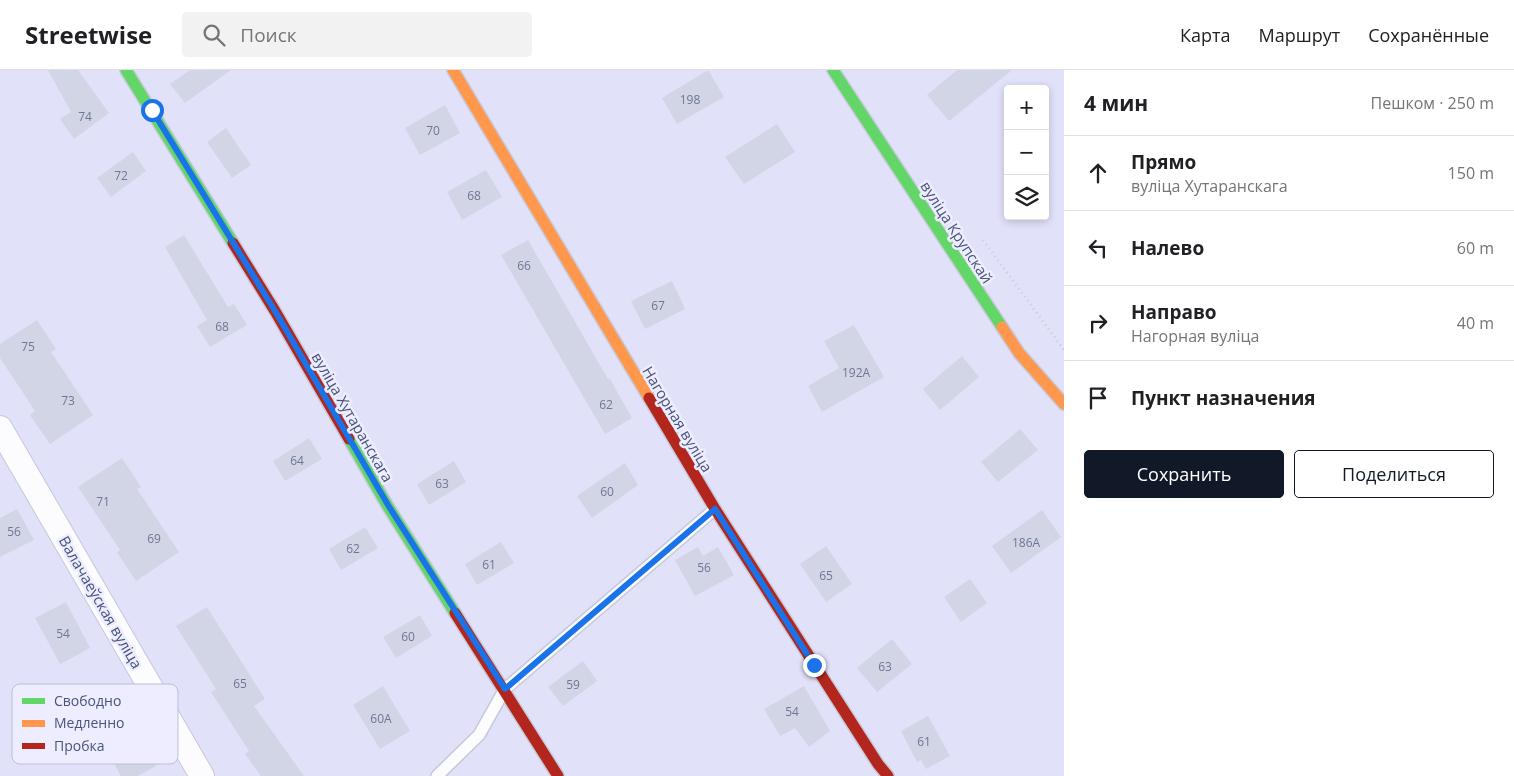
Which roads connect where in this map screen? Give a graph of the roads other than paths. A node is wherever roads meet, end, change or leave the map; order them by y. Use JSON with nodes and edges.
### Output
{"nodes":[{"id":1,"x":126,"y":70,"type":"edge"},
{"id":2,"x":453,"y":70,"type":"edge"},
{"id":3,"x":833,"y":70,"type":"edge"},
{"id":4,"x":1064,"y":404,"type":"edge"},
{"id":5,"x":0,"y":428,"type":"edge"},
{"id":6,"x":715,"y":509,"type":"junction"},
{"id":7,"x":149,"y":684,"type":"edge"},
{"id":8,"x":505,"y":689,"type":"junction"},
{"id":9,"x":178,"y":735,"type":"edge"},
{"id":10,"x":202,"y":776,"type":"edge"},
{"id":11,"x":437,"y":776,"type":"edge"},
{"id":12,"x":558,"y":776,"type":"edge"},
{"id":13,"x":888,"y":776,"type":"edge"}],
"edges":[{"from":1,"to":8,"type":"street","name":"вуліца Хутаранскага"},
{"from":2,"to":6,"type":"street","name":"Нагорная вуліца"},
{"from":3,"to":4,"type":"street","name":"вуліца Крупскай"},
{"from":5,"to":7,"type":"street","name":"Валачаеўская вуліца"},
{"from":6,"to":8,"type":"lane"},
{"from":6,"to":13,"type":"street","name":"Нагорная вуліца"},
{"from":8,"to":11,"type":"lane"},
{"from":8,"to":12,"type":"street","name":"вуліца Хутаранскага"},
{"from":9,"to":10,"type":"street","name":"Валачаеўская вуліца"}]}
